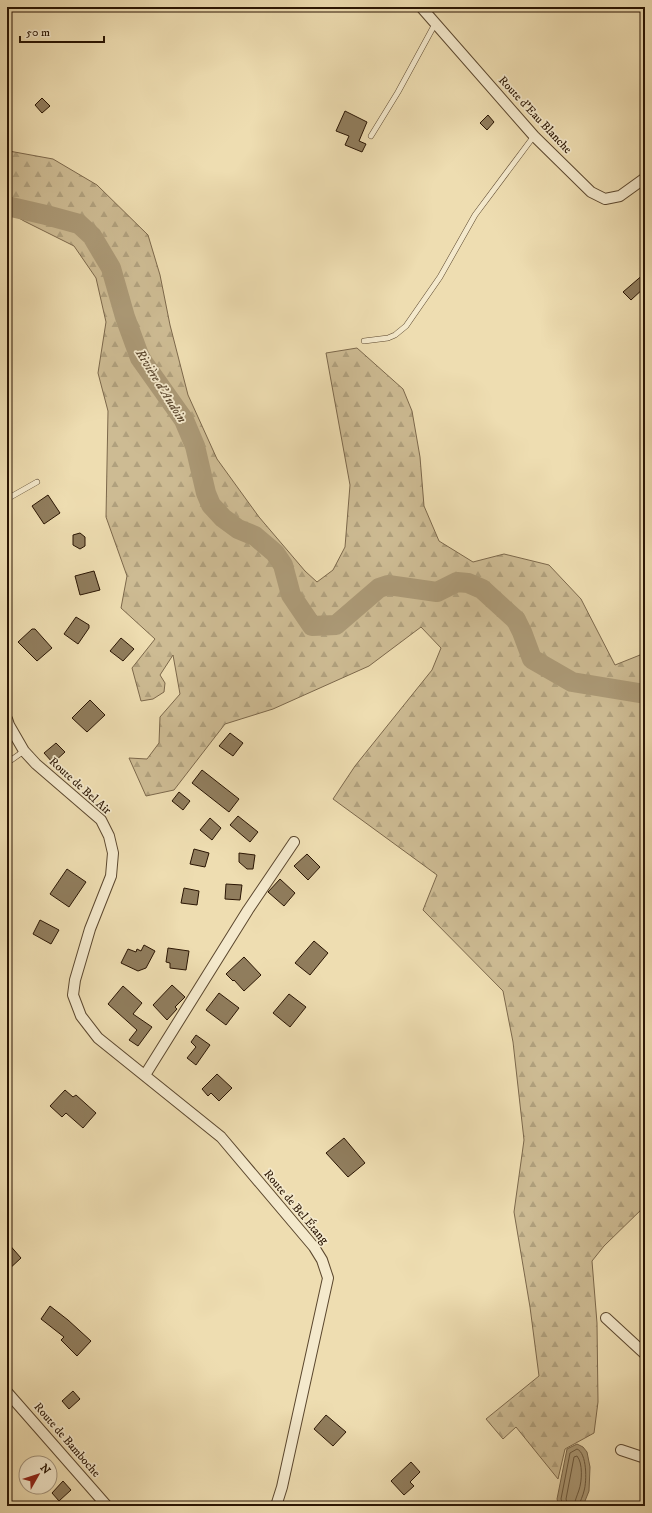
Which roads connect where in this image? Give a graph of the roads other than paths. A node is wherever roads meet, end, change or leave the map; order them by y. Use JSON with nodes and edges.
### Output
{"nodes":[{"id":1,"x":421,"y":7,"type":"edge"},
{"id":2,"x":435,"y":24,"type":"junction"},
{"id":3,"x":371,"y":136,"type":"dead end"},
{"id":4,"x":534,"y":136,"type":"junction"},
{"id":5,"x":645,"y":178,"type":"edge"},
{"id":6,"x":364,"y":341,"type":"dead end"},
{"id":7,"x":37,"y":482,"type":"dead end"},
{"id":8,"x":7,"y":499,"type":"edge"},
{"id":9,"x":7,"y":719,"type":"edge"},
{"id":10,"x":24,"y":751,"type":"junction"},
{"id":11,"x":7,"y":763,"type":"edge"},
{"id":12,"x":294,"y":842,"type":"dead end"},
{"id":13,"x":74,"y":995,"type":"joint"},
{"id":14,"x":145,"y":1075,"type":"junction"},
{"id":15,"x":606,"y":1318,"type":"dead end"},
{"id":16,"x":645,"y":1354,"type":"edge"},
{"id":17,"x":7,"y":1392,"type":"edge"},
{"id":18,"x":621,"y":1450,"type":"dead end"},
{"id":19,"x":645,"y":1458,"type":"edge"},
{"id":20,"x":107,"y":1506,"type":"edge"},
{"id":21,"x":276,"y":1506,"type":"edge"}],
"edges":[{"from":1,"to":2,"type":"street","name":"Route d'Eau Blanche"},
{"from":2,"to":3,"type":"lane"},
{"from":2,"to":4,"type":"street","name":"Route d'Eau Blanche"},
{"from":4,"to":5,"type":"street","name":"Route d'Eau Blanche"},
{"from":4,"to":6,"type":"lane"},
{"from":7,"to":8,"type":"lane"},
{"from":9,"to":10,"type":"street","name":"Route de Bel Air"},
{"from":10,"to":11,"type":"lane"},
{"from":10,"to":13,"type":"street","name":"Route de Bel Air"},
{"from":12,"to":14,"type":"street"},
{"from":13,"to":14,"type":"street","name":"Route de Bel Étang"},
{"from":14,"to":21,"type":"street","name":"Route de Bel Étang"},
{"from":15,"to":16,"type":"street"},
{"from":17,"to":20,"type":"street","name":"Route de Bamboche"},
{"from":18,"to":19,"type":"street"}]}
